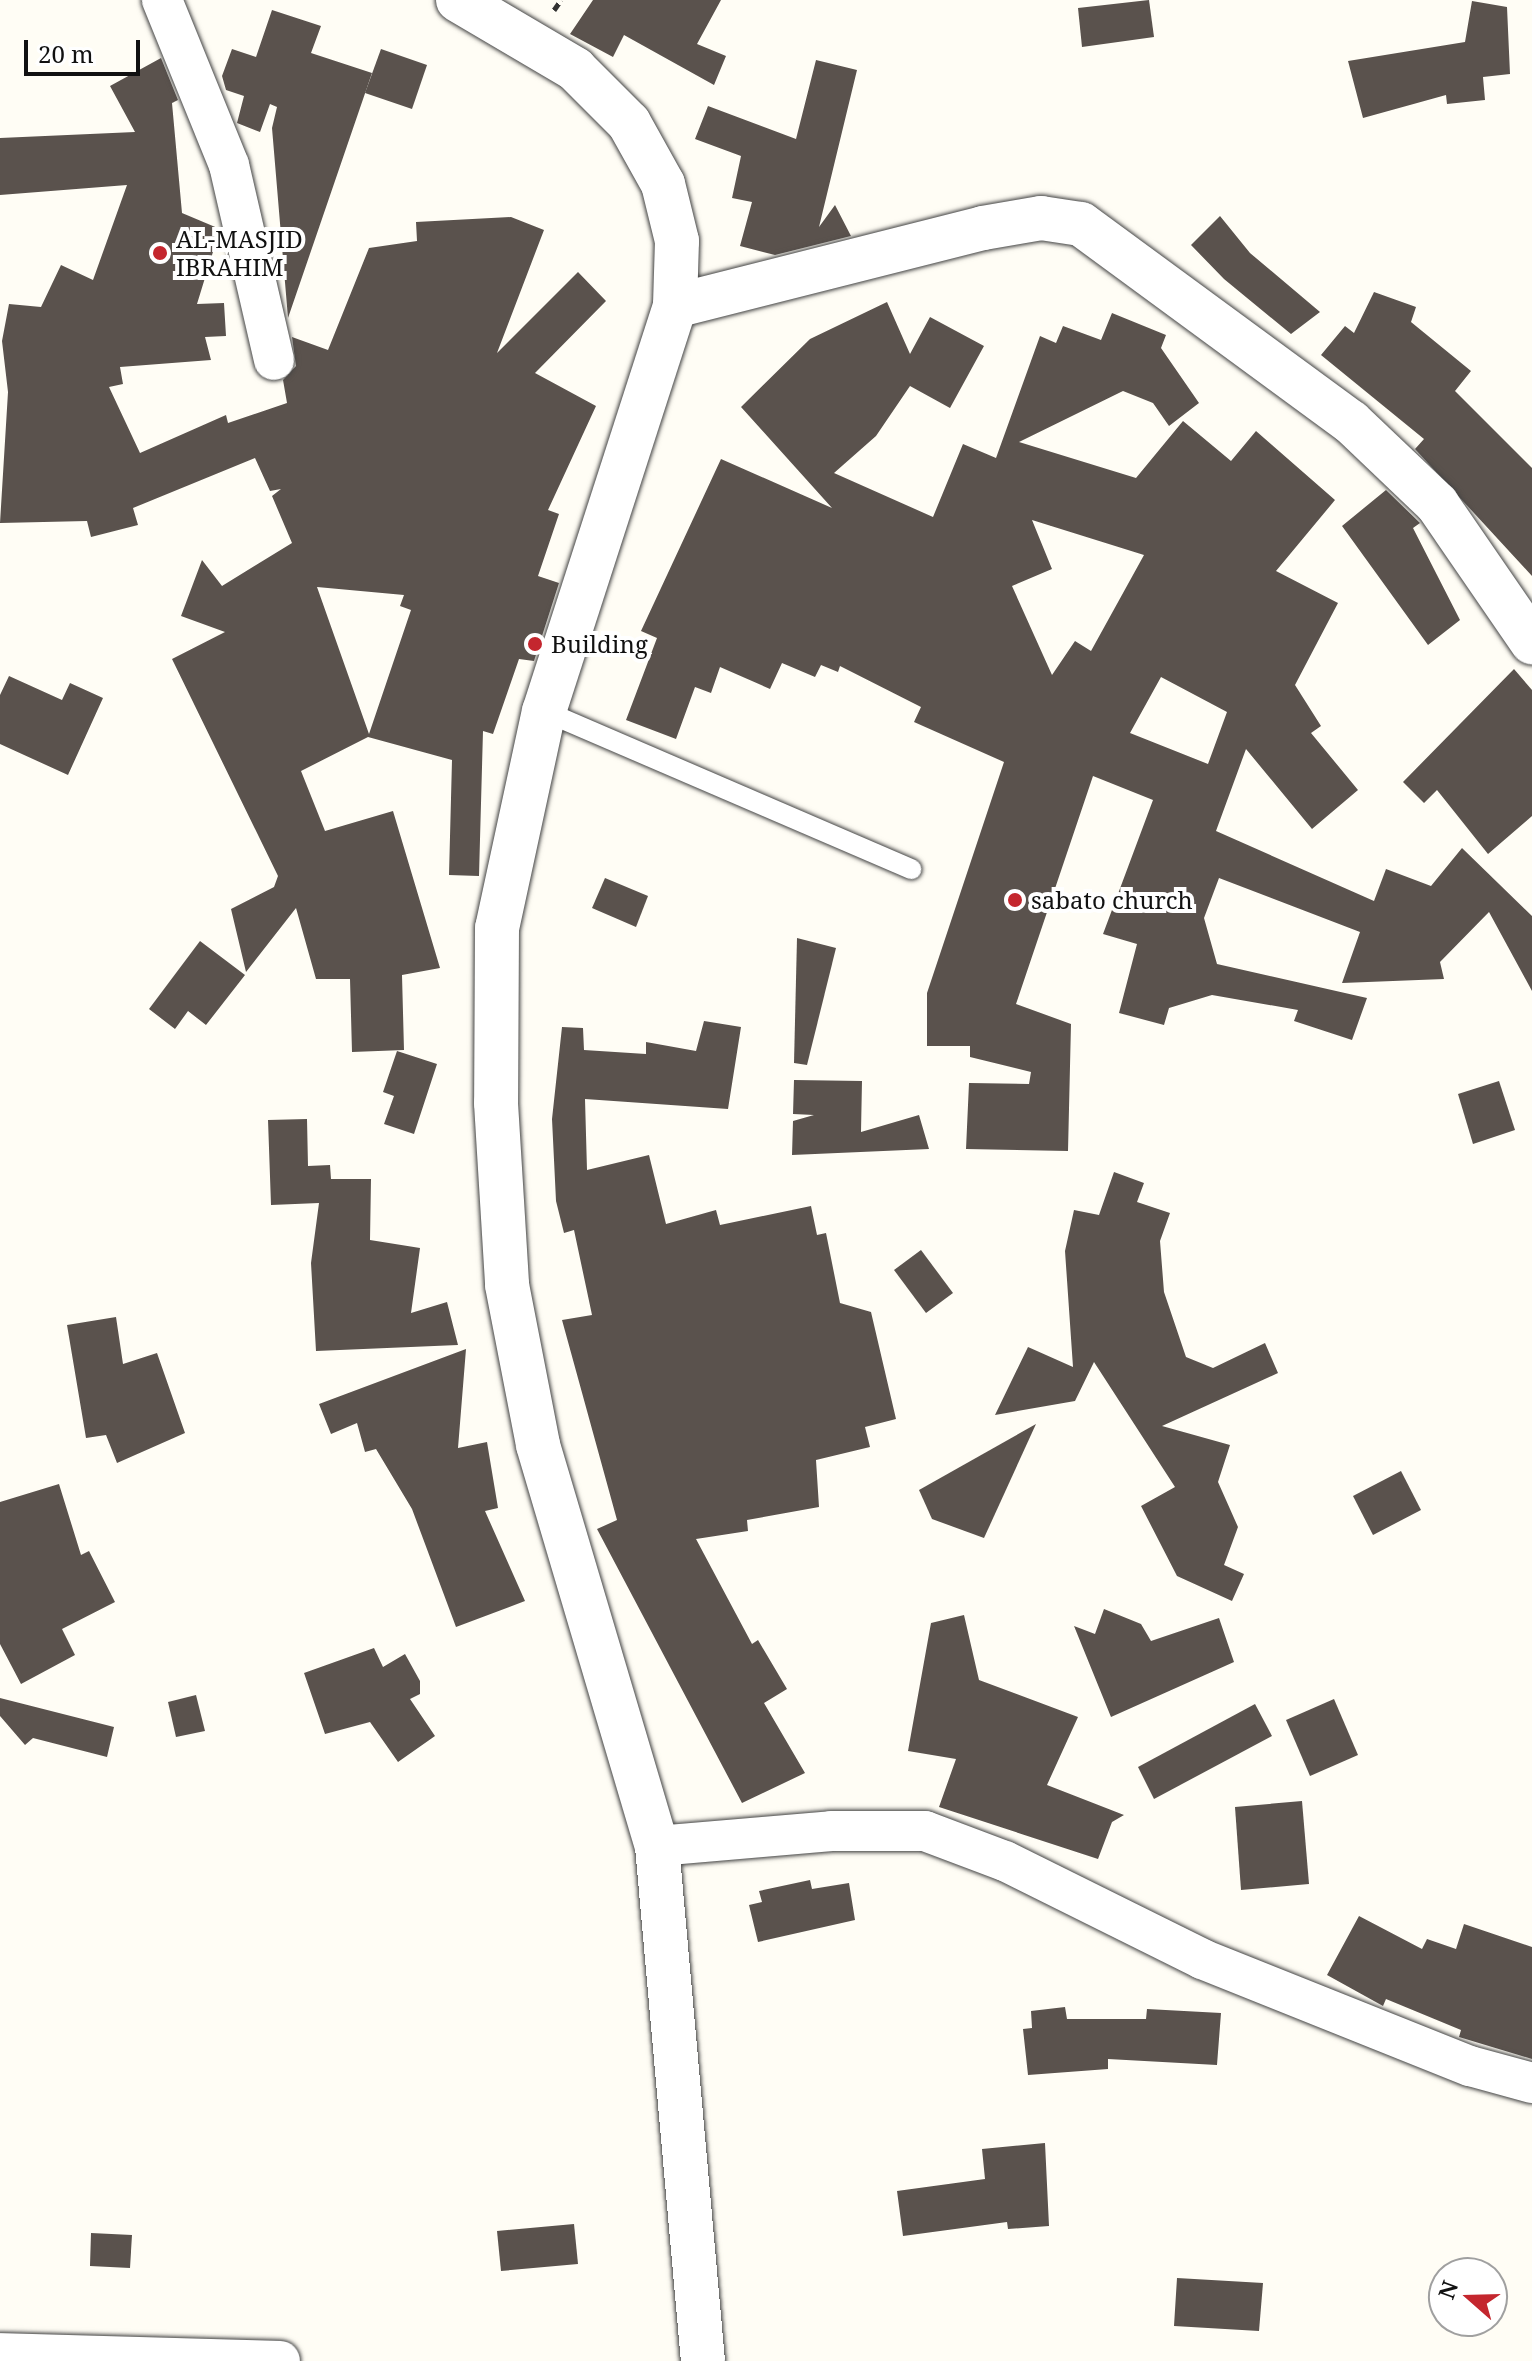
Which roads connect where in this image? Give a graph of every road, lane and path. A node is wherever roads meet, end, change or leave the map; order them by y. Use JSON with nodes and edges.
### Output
{"nodes":[{"id":1,"x":162,"y":0,"type":"edge"},
{"id":2,"x":458,"y":0,"type":"edge"},
{"id":3,"x":675,"y":306,"type":"junction"},
{"id":4,"x":274,"y":360,"type":"dead end"},
{"id":5,"x":1532,"y":642,"type":"edge"},
{"id":6,"x":544,"y":711,"type":"junction"},
{"id":7,"x":911,"y":869,"type":"dead end"},
{"id":8,"x":657,"y":1846,"type":"junction"},
{"id":9,"x":1532,"y":2083,"type":"edge"},
{"id":10,"x":0,"y":2353,"type":"edge"},
{"id":11,"x":280,"y":2361,"type":"edge"},
{"id":12,"x":703,"y":2361,"type":"edge"}],
"edges":[{"from":1,"to":4,"type":"street"},
{"from":2,"to":3,"type":"street"},
{"from":3,"to":5,"type":"street"},
{"from":3,"to":6,"type":"street"},
{"from":6,"to":7,"type":"lane"},
{"from":6,"to":8,"type":"street"},
{"from":8,"to":9,"type":"street"},
{"from":8,"to":12,"type":"street"},
{"from":10,"to":11,"type":"street"}]}
